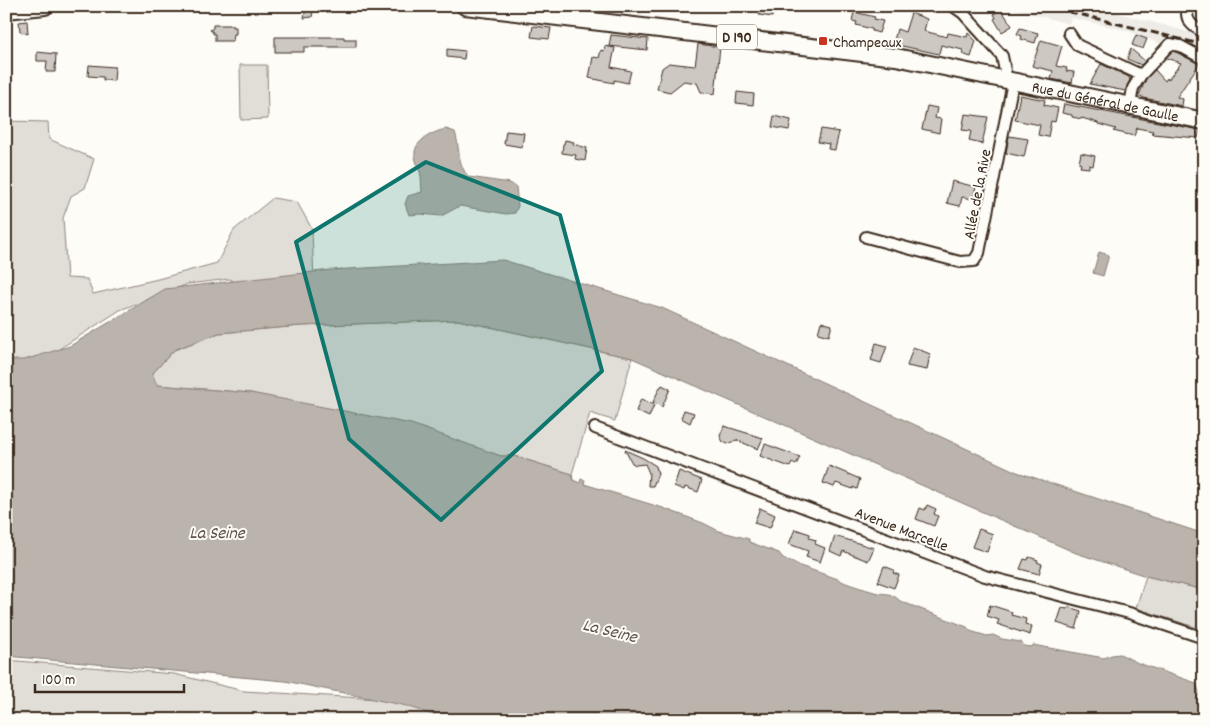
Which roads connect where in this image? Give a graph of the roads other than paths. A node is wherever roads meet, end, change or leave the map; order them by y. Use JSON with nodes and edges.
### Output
{"nodes":[{"id":1,"x":45,"y":6,"type":"edge"},
{"id":2,"x":465,"y":6,"type":"edge"},
{"id":3,"x":953,"y":6,"type":"edge"},
{"id":4,"x":1188,"y":6,"type":"edge"},
{"id":5,"x":6,"y":10,"type":"edge"},
{"id":6,"x":1204,"y":32,"type":"edge"},
{"id":7,"x":1069,"y":33,"type":"dead end"},
{"id":8,"x":1204,"y":59,"type":"edge"},
{"id":9,"x":1141,"y":75,"type":"junction"},
{"id":10,"x":1010,"y":81,"type":"junction"},
{"id":11,"x":1130,"y":105,"type":"junction"},
{"id":12,"x":1204,"y":120,"type":"edge"},
{"id":13,"x":866,"y":237,"type":"dead end"},
{"id":14,"x":596,"y":428,"type":"dead end"},
{"id":15,"x":1204,"y":638,"type":"edge"}],
"edges":[{"from":1,"to":5,"type":"main road"},
{"from":2,"to":10,"type":"main road","number":"D 190"},
{"from":3,"to":10,"type":"street"},
{"from":4,"to":6,"type":"street"},
{"from":7,"to":9,"type":"street"},
{"from":8,"to":9,"type":"street"},
{"from":9,"to":11,"type":"street"},
{"from":10,"to":11,"type":"main road","name":"Rue du Général de Gaulle","number":"D 190"},
{"from":10,"to":13,"type":"street","name":"Allée de la Rive"},
{"from":11,"to":12,"type":"main road","name":"Rue du Général de Gaulle","number":"D 190"},
{"from":14,"to":15,"type":"street","name":"Avenue Marcelle"}]}
